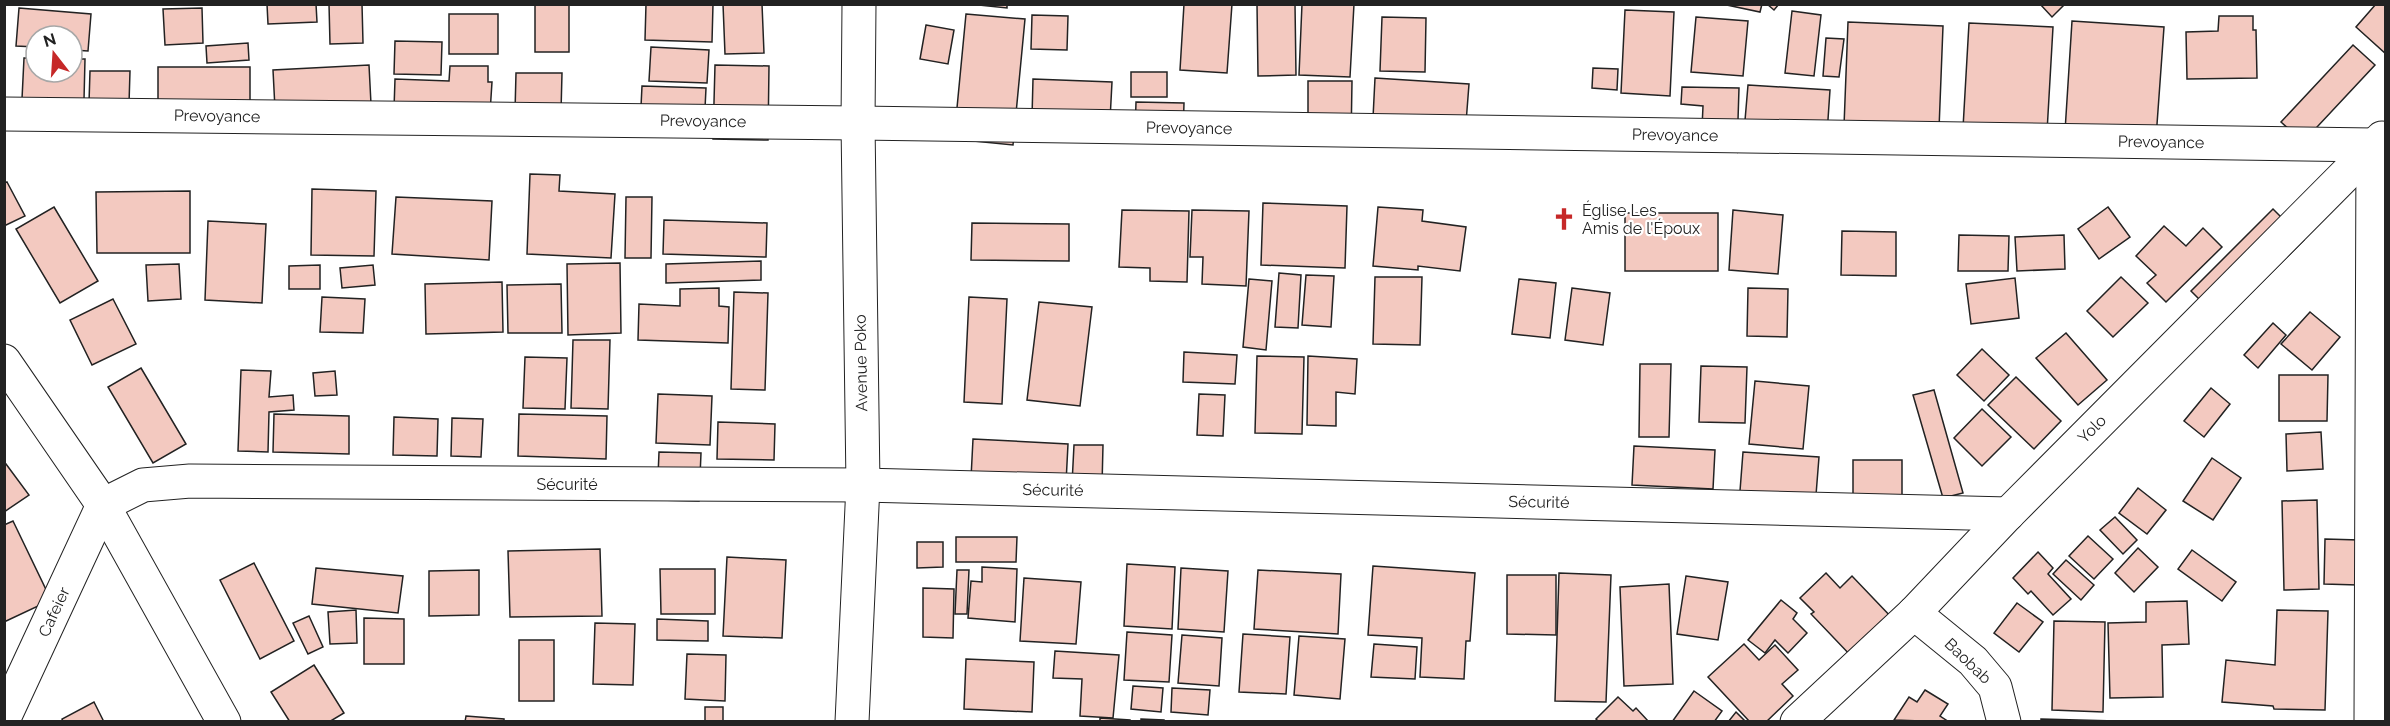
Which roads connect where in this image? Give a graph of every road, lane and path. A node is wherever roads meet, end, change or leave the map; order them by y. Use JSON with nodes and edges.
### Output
{"nodes":[{"id":1,"x":859,"y":4,"type":"edge"},
{"id":2,"x":4,"y":114,"type":"edge"},
{"id":3,"x":858,"y":123,"type":"junction"},
{"id":4,"x":2379,"y":140,"type":"edge"},
{"id":5,"x":4,"y":361,"type":"edge"},
{"id":6,"x":863,"y":485,"type":"junction"},
{"id":7,"x":103,"y":505,"type":"junction"},
{"id":8,"x":2008,"y":514,"type":"junction"},
{"id":9,"x":1914,"y":613,"type":"junction"},
{"id":10,"x":4,"y":718,"type":"edge"},
{"id":11,"x":224,"y":722,"type":"edge"},
{"id":12,"x":852,"y":722,"type":"edge"},
{"id":13,"x":1797,"y":722,"type":"edge"},
{"id":14,"x":2004,"y":722,"type":"edge"},
{"id":15,"x":2371,"y":722,"type":"edge"}],
"edges":[{"from":1,"to":3,"type":"street","name":"Avenue Poko"},
{"from":2,"to":3,"type":"street","name":"Prevoyance"},
{"from":3,"to":4,"type":"street","name":"Prevoyance"},
{"from":3,"to":6,"type":"street","name":"Avenue Poko"},
{"from":4,"to":8,"type":"street","name":"Yolo"},
{"from":4,"to":15,"type":"street"},
{"from":5,"to":7,"type":"street"},
{"from":6,"to":7,"type":"street","name":"Sécurité"},
{"from":6,"to":8,"type":"street","name":"Sécurité"},
{"from":6,"to":12,"type":"street","name":"Avenue Poko"},
{"from":7,"to":10,"type":"street","name":"Cafeier"},
{"from":7,"to":11,"type":"street"},
{"from":8,"to":9,"type":"street","name":"Yolo"},
{"from":9,"to":13,"type":"street","name":"Yolo"},
{"from":9,"to":14,"type":"street","name":"Baobab"}]}
